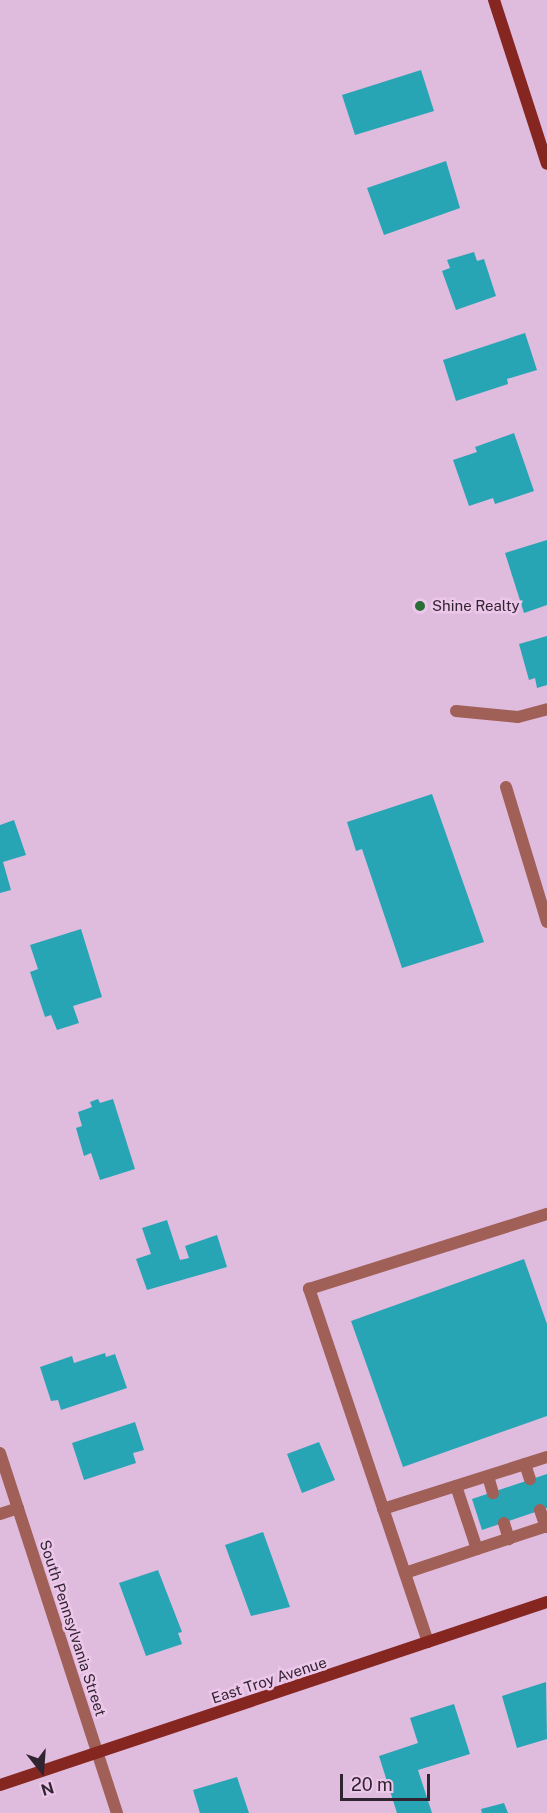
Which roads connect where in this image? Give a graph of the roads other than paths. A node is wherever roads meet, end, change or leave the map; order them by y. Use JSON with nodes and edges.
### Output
{"nodes":[{"id":1,"x":494,"y":0,"type":"edge"},
{"id":2,"x":547,"y":164,"type":"edge"},
{"id":3,"x":547,"y":710,"type":"edge"},
{"id":4,"x":456,"y":711,"type":"dead end"},
{"id":5,"x":506,"y":787,"type":"dead end"},
{"id":6,"x":547,"y":922,"type":"edge"},
{"id":7,"x":547,"y":1214,"type":"edge"},
{"id":8,"x":0,"y":1454,"type":"edge"},
{"id":9,"x":547,"y":1456,"type":"edge"},
{"id":10,"x":525,"y":1464,"type":"junction"},
{"id":11,"x":488,"y":1476,"type":"junction"},
{"id":12,"x":530,"y":1479,"type":"dead end"},
{"id":13,"x":456,"y":1486,"type":"junction"},
{"id":14,"x":493,"y":1493,"type":"dead end"},
{"id":15,"x":18,"y":1508,"type":"junction"},
{"id":16,"x":383,"y":1509,"type":"junction"},
{"id":17,"x":540,"y":1510,"type":"dead end"},
{"id":18,"x":0,"y":1514,"type":"edge"},
{"id":19,"x":504,"y":1523,"type":"dead end"},
{"id":20,"x":546,"y":1527,"type":"edge"},
{"id":21,"x":509,"y":1539,"type":"junction"},
{"id":22,"x":477,"y":1550,"type":"junction"},
{"id":23,"x":405,"y":1573,"type":"junction"},
{"id":24,"x":547,"y":1602,"type":"edge"},
{"id":25,"x":428,"y":1642,"type":"junction"},
{"id":26,"x":98,"y":1752,"type":"junction"},
{"id":27,"x":0,"y":1785,"type":"edge"},
{"id":28,"x":117,"y":1813,"type":"edge"}],
"edges":[{"from":1,"to":2,"type":"main road"},
{"from":3,"to":4,"type":"street"},
{"from":5,"to":6,"type":"street"},
{"from":7,"to":16,"type":"street"},
{"from":8,"to":15,"type":"street","name":"South Pennsylvania Street"},
{"from":9,"to":10,"type":"street"},
{"from":10,"to":11,"type":"street"},
{"from":10,"to":12,"type":"street"},
{"from":11,"to":13,"type":"street"},
{"from":11,"to":14,"type":"street"},
{"from":13,"to":16,"type":"street"},
{"from":13,"to":22,"type":"street"},
{"from":15,"to":18,"type":"street"},
{"from":15,"to":26,"type":"street","name":"South Pennsylvania Street"},
{"from":16,"to":23,"type":"street"},
{"from":17,"to":20,"type":"street"},
{"from":19,"to":21,"type":"street"},
{"from":20,"to":21,"type":"street"},
{"from":21,"to":22,"type":"street"},
{"from":22,"to":23,"type":"street"},
{"from":23,"to":25,"type":"street"},
{"from":24,"to":25,"type":"main road","name":"East Troy Avenue"},
{"from":25,"to":26,"type":"main road","name":"East Troy Avenue"},
{"from":26,"to":27,"type":"main road","name":"East Troy Avenue"},
{"from":26,"to":28,"type":"street","name":"South Pennsylvania Street"}]}
